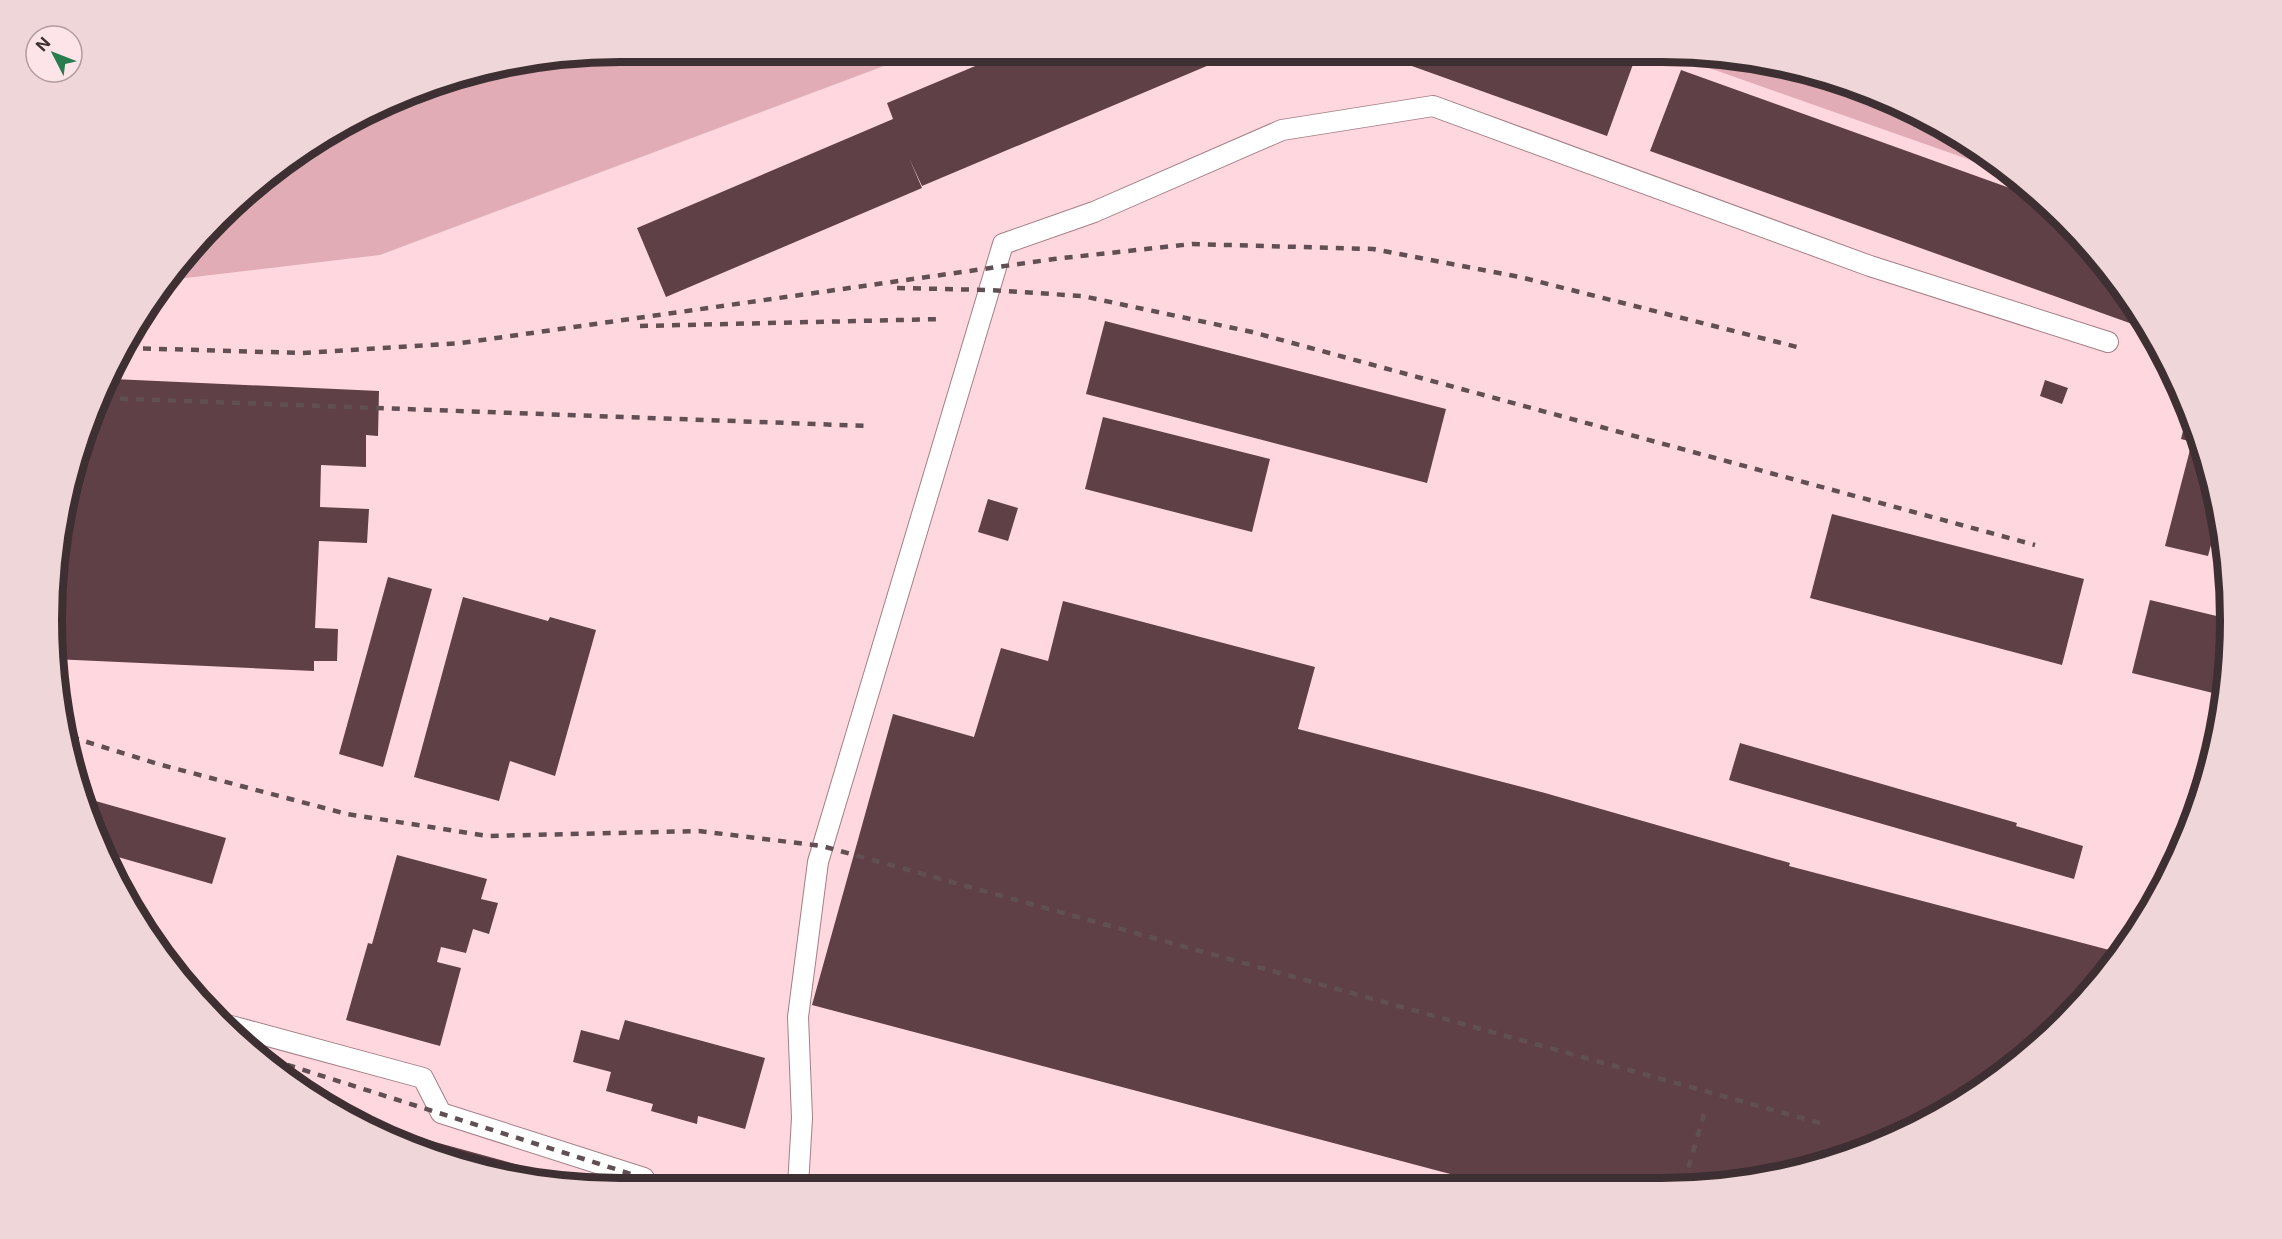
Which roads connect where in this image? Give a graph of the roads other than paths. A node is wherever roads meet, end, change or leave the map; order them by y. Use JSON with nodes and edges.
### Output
{"nodes":[{"id":1,"x":2108,"y":342,"type":"dead end"},
{"id":2,"x":241,"y":1029,"type":"edge"},
{"id":3,"x":644,"y":1178,"type":"edge"},
{"id":4,"x":798,"y":1178,"type":"edge"}],
"edges":[{"from":1,"to":4,"type":"lane"},
{"from":2,"to":3,"type":"lane"}]}
